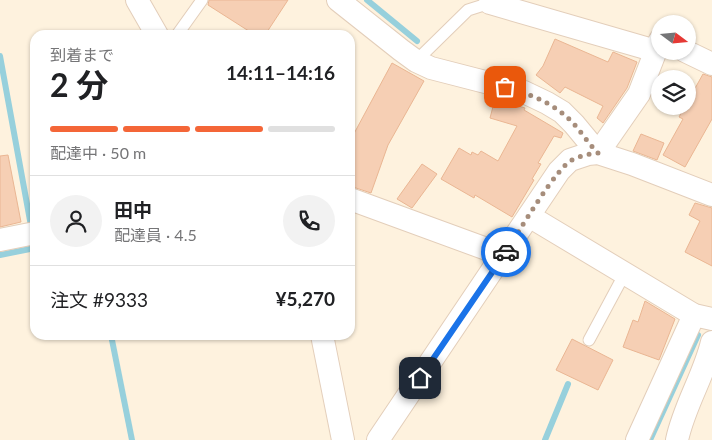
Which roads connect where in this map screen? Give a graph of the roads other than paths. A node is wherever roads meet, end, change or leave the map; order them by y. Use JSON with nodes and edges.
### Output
{"nodes":[{"id":1,"x":136,"y":0,"type":"edge"},
{"id":2,"x":202,"y":0,"type":"edge"},
{"id":3,"x":338,"y":0,"type":"edge"},
{"id":4,"x":491,"y":2,"type":"edge"},
{"id":5,"x":154,"y":30,"type":"edge"},
{"id":6,"x":181,"y":30,"type":"edge"},
{"id":7,"x":651,"y":43,"type":"edge"},
{"id":8,"x":696,"y":56,"type":"edge"},
{"id":9,"x":416,"y":60,"type":"junction"},
{"id":10,"x":652,"y":60,"type":"edge"},
{"id":11,"x":712,"y":64,"type":"edge"},
{"id":12,"x":598,"y":153,"type":"junction"},
{"id":13,"x":712,"y":194,"type":"edge"},
{"id":14,"x":355,"y":201,"type":"edge"},
{"id":15,"x":529,"y":216,"type":"junction"},
{"id":16,"x":30,"y":234,"type":"edge"},
{"id":17,"x":0,"y":240,"type":"edge"},
{"id":18,"x":503,"y":255,"type":"junction"},
{"id":19,"x":625,"y":273,"type":"junction"},
{"id":20,"x":703,"y":317,"type":"edge"},
{"id":21,"x":323,"y":340,"type":"edge"},
{"id":22,"x":589,"y":340,"type":"dead end"},
{"id":23,"x":712,"y":342,"type":"edge"},
{"id":24,"x":343,"y":440,"type":"edge"},
{"id":25,"x":378,"y":440,"type":"edge"},
{"id":26,"x":637,"y":440,"type":"edge"},
{"id":27,"x":677,"y":440,"type":"edge"}],
"edges":[{"from":1,"to":5,"type":"street"},
{"from":2,"to":6,"type":"lane"},
{"from":3,"to":9,"type":"street"},
{"from":4,"to":7,"type":"street"},
{"from":4,"to":9,"type":"lane"},
{"from":8,"to":11,"type":"street"},
{"from":9,"to":12,"type":"street"},
{"from":10,"to":12,"type":"street"},
{"from":12,"to":13,"type":"street"},
{"from":12,"to":15,"type":"street"},
{"from":14,"to":18,"type":"street"},
{"from":15,"to":18,"type":"street"},
{"from":15,"to":19,"type":"street"},
{"from":16,"to":17,"type":"street"},
{"from":18,"to":25,"type":"street"},
{"from":19,"to":20,"type":"street"},
{"from":19,"to":22,"type":"lane"},
{"from":20,"to":26,"type":"street"},
{"from":21,"to":24,"type":"street"},
{"from":23,"to":27,"type":"street"}]}
